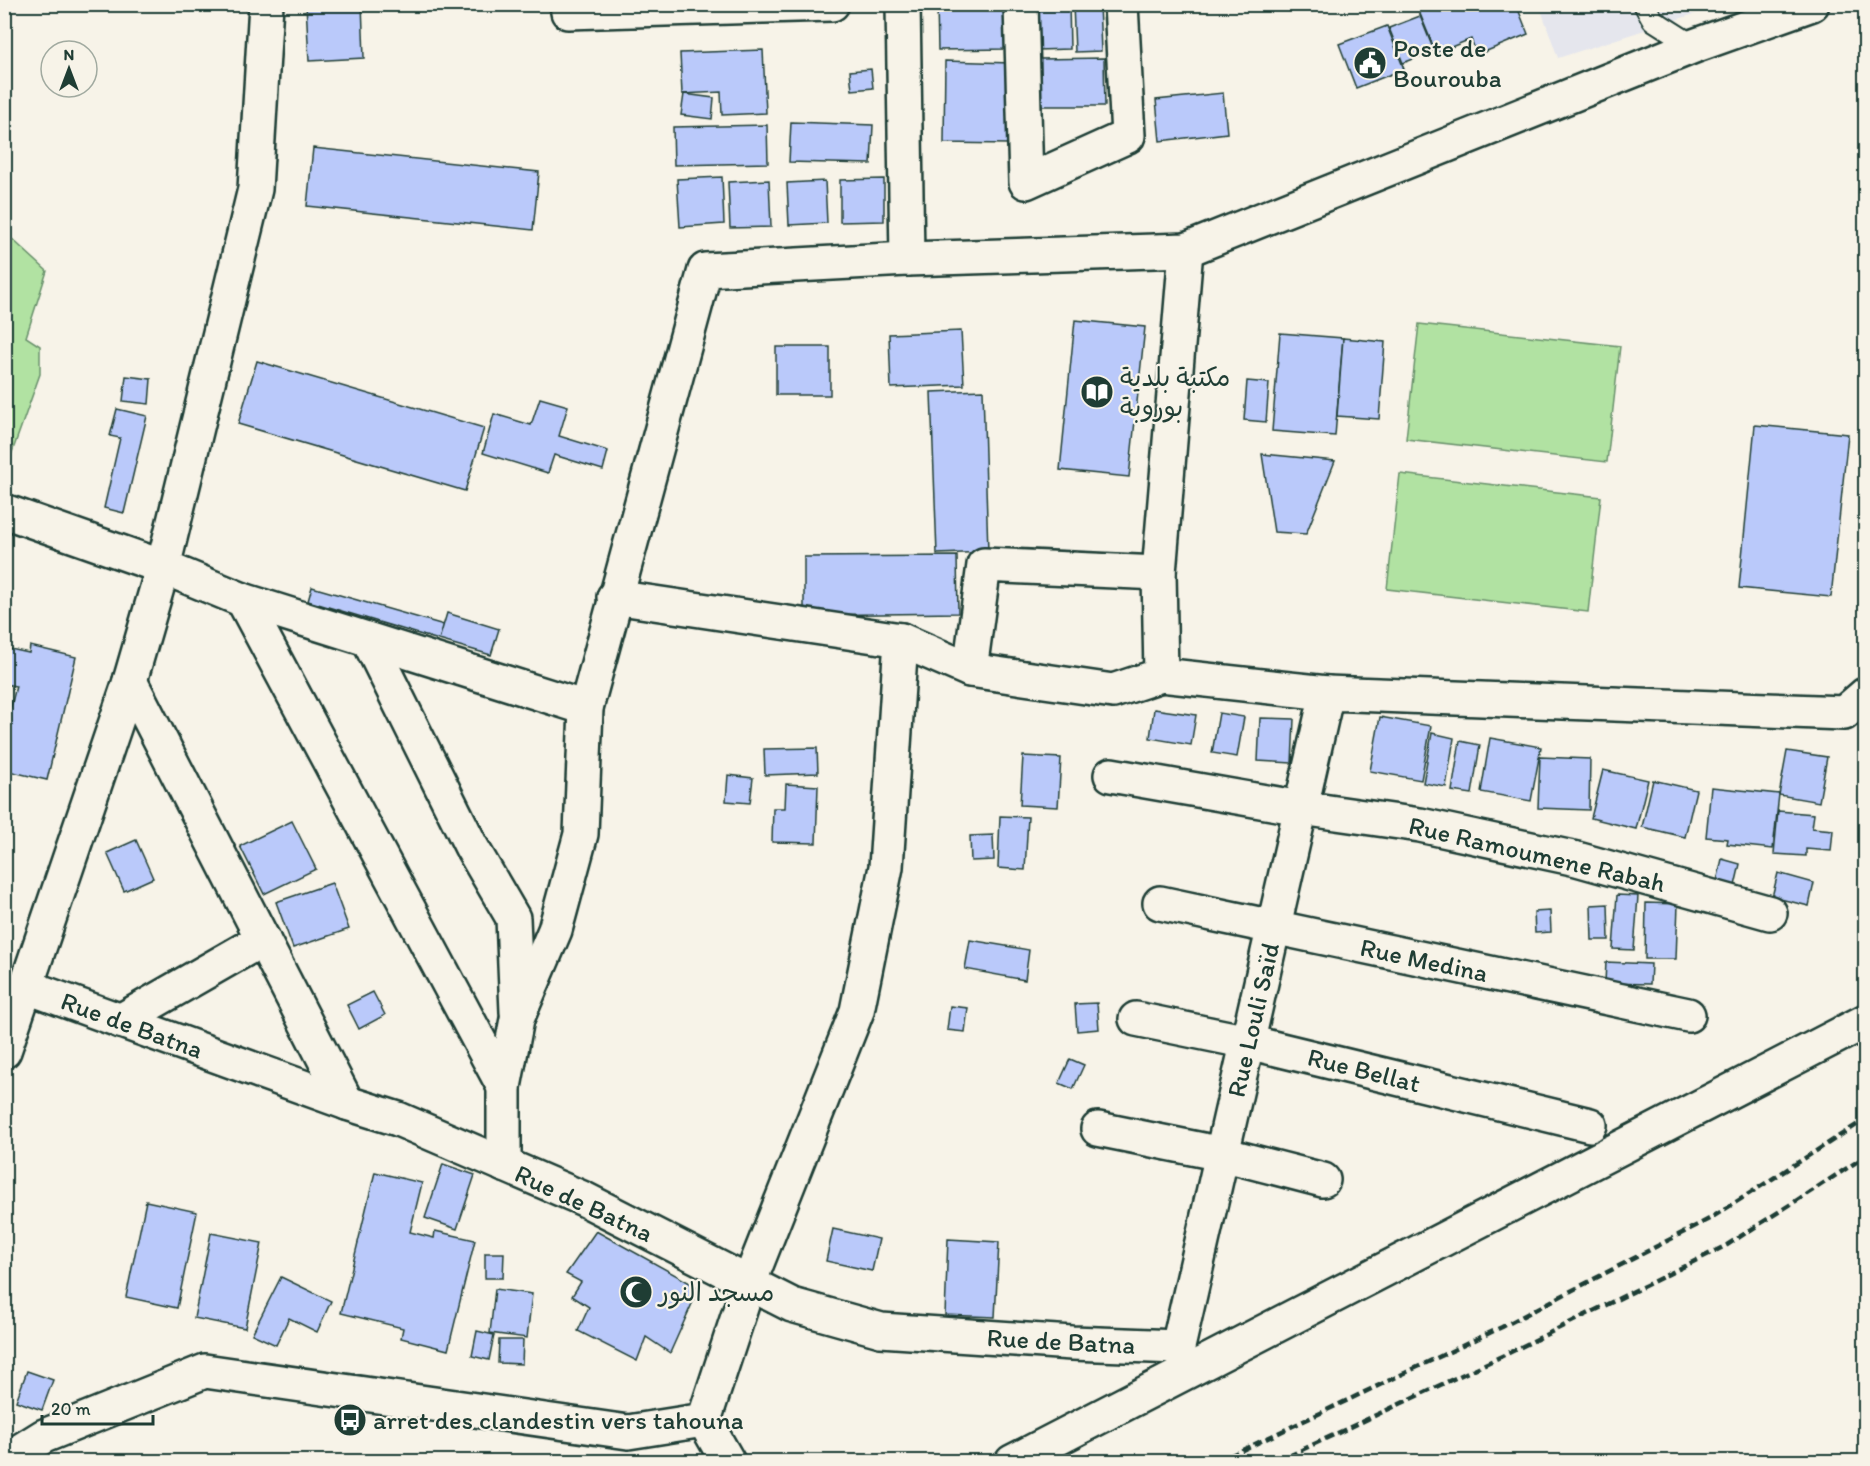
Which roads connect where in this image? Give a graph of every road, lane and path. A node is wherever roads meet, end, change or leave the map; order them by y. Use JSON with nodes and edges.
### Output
{"nodes":[{"id":1,"x":266,"y":4,"type":"edge"},
{"id":2,"x":567,"y":4,"type":"edge"},
{"id":3,"x":832,"y":4,"type":"edge"},
{"id":4,"x":903,"y":4,"type":"edge"},
{"id":5,"x":1021,"y":4,"type":"edge"},
{"id":6,"x":1121,"y":4,"type":"edge"},
{"id":7,"x":1644,"y":4,"type":"edge"},
{"id":8,"x":1812,"y":4,"type":"edge"},
{"id":9,"x":1694,"y":45,"type":"junction"},
{"id":10,"x":1186,"y":250,"type":"junction"},
{"id":11,"x":907,"y":259,"type":"junction"},
{"id":12,"x":4,"y":511,"type":"edge"},
{"id":13,"x":163,"y":567,"type":"junction"},
{"id":14,"x":1160,"y":573,"type":"junction"},
{"id":15,"x":614,"y":597,"type":"junction"},
{"id":16,"x":243,"y":600,"type":"junction"},
{"id":17,"x":901,"y":640,"type":"junction"},
{"id":18,"x":369,"y":641,"type":"junction"},
{"id":19,"x":970,"y":670,"type":"junction"},
{"id":20,"x":1161,"y":675,"type":"junction"},
{"id":21,"x":130,"y":681,"type":"junction"},
{"id":22,"x":1327,"y":693,"type":"junction"},
{"id":23,"x":1866,"y":694,"type":"edge"},
{"id":24,"x":586,"y":708,"type":"junction"},
{"id":25,"x":1111,"y":775,"type":"dead end"},
{"id":26,"x":1301,"y":808,"type":"junction"},
{"id":27,"x":1160,"y":903,"type":"dead end"},
{"id":28,"x":1770,"y":913,"type":"dead end"},
{"id":29,"x":1274,"y":928,"type":"junction"},
{"id":30,"x":263,"y":939,"type":"junction"},
{"id":31,"x":15,"y":983,"type":"edge"},
{"id":32,"x":1688,"y":1015,"type":"dead end"},
{"id":33,"x":517,"y":1019,"type":"junction"},
{"id":34,"x":1136,"y":1019,"type":"dead end"},
{"id":35,"x":120,"y":1021,"type":"junction"},
{"id":36,"x":1866,"y":1021,"type":"edge"},
{"id":37,"x":1248,"y":1042,"type":"junction"},
{"id":38,"x":4,"y":1051,"type":"edge"},
{"id":39,"x":504,"y":1087,"type":"junction"},
{"id":40,"x":347,"y":1103,"type":"junction"},
{"id":41,"x":1590,"y":1125,"type":"dead end"},
{"id":42,"x":1098,"y":1129,"type":"dead end"},
{"id":43,"x":1222,"y":1155,"type":"junction"},
{"id":44,"x":504,"y":1165,"type":"junction"},
{"id":45,"x":1323,"y":1180,"type":"dead end"},
{"id":46,"x":749,"y":1283,"type":"junction"},
{"id":47,"x":1178,"y":1347,"type":"joint"},
{"id":48,"x":704,"y":1420,"type":"junction"},
{"id":49,"x":4,"y":1461,"type":"edge"},
{"id":50,"x":728,"y":1461,"type":"edge"},
{"id":51,"x":1012,"y":1461,"type":"edge"}],
"edges":[{"from":1,"to":13,"type":"street"},
{"from":2,"to":3,"type":"street"},
{"from":4,"to":11,"type":"street"},
{"from":5,"to":6,"type":"street"},
{"from":7,"to":9,"type":"lane"},
{"from":8,"to":9,"type":"street"},
{"from":9,"to":10,"type":"street"},
{"from":10,"to":11,"type":"street"},
{"from":10,"to":14,"type":"street"},
{"from":11,"to":15,"type":"street"},
{"from":12,"to":13,"type":"street"},
{"from":13,"to":16,"type":"street"},
{"from":13,"to":21,"type":"street"},
{"from":14,"to":19,"type":"street"},
{"from":14,"to":20,"type":"street"},
{"from":15,"to":17,"type":"street"},
{"from":15,"to":24,"type":"street"},
{"from":16,"to":18,"type":"street"},
{"from":16,"to":39,"type":"street"},
{"from":17,"to":19,"type":"street"},
{"from":17,"to":46,"type":"street"},
{"from":18,"to":24,"type":"street"},
{"from":18,"to":33,"type":"street"},
{"from":19,"to":20,"type":"street"},
{"from":20,"to":22,"type":"street"},
{"from":21,"to":30,"type":"street"},
{"from":21,"to":31,"type":"street"},
{"from":22,"to":23,"type":"street"},
{"from":22,"to":26,"type":"street","name":"Rue Louli Saïd"},
{"from":24,"to":33,"type":"street"},
{"from":25,"to":26,"type":"street","name":"Rue Ramoumene Rabah"},
{"from":26,"to":28,"type":"street","name":"Rue Ramoumene Rabah"},
{"from":26,"to":29,"type":"street","name":"Rue Louli Saïd"},
{"from":27,"to":29,"type":"street","name":"Rue Medina"},
{"from":29,"to":32,"type":"street","name":"Rue Medina"},
{"from":29,"to":37,"type":"street","name":"Rue Louli Saïd"},
{"from":30,"to":35,"type":"street"},
{"from":30,"to":40,"type":"street"},
{"from":31,"to":35,"type":"street","name":"Rue de Batna"},
{"from":31,"to":38,"type":"street"},
{"from":33,"to":39,"type":"street"},
{"from":34,"to":37,"type":"street","name":"Rue Bellat"},
{"from":35,"to":40,"type":"street","name":"Rue de Batna"},
{"from":36,"to":51,"type":"street"},
{"from":37,"to":41,"type":"street","name":"Rue Bellat"},
{"from":37,"to":43,"type":"street","name":"Rue Louli Saïd"},
{"from":39,"to":44,"type":"street"},
{"from":40,"to":44,"type":"street","name":"Rue de Batna"},
{"from":42,"to":43,"type":"street"},
{"from":43,"to":45,"type":"street"},
{"from":43,"to":47,"type":"street","name":"Rue Louli Saïd"},
{"from":44,"to":46,"type":"street","name":"Rue de Batna"},
{"from":46,"to":47,"type":"street","name":"Rue de Batna"},
{"from":46,"to":48,"type":"street"},
{"from":48,"to":49,"type":"street"},
{"from":48,"to":50,"type":"street"}]}
